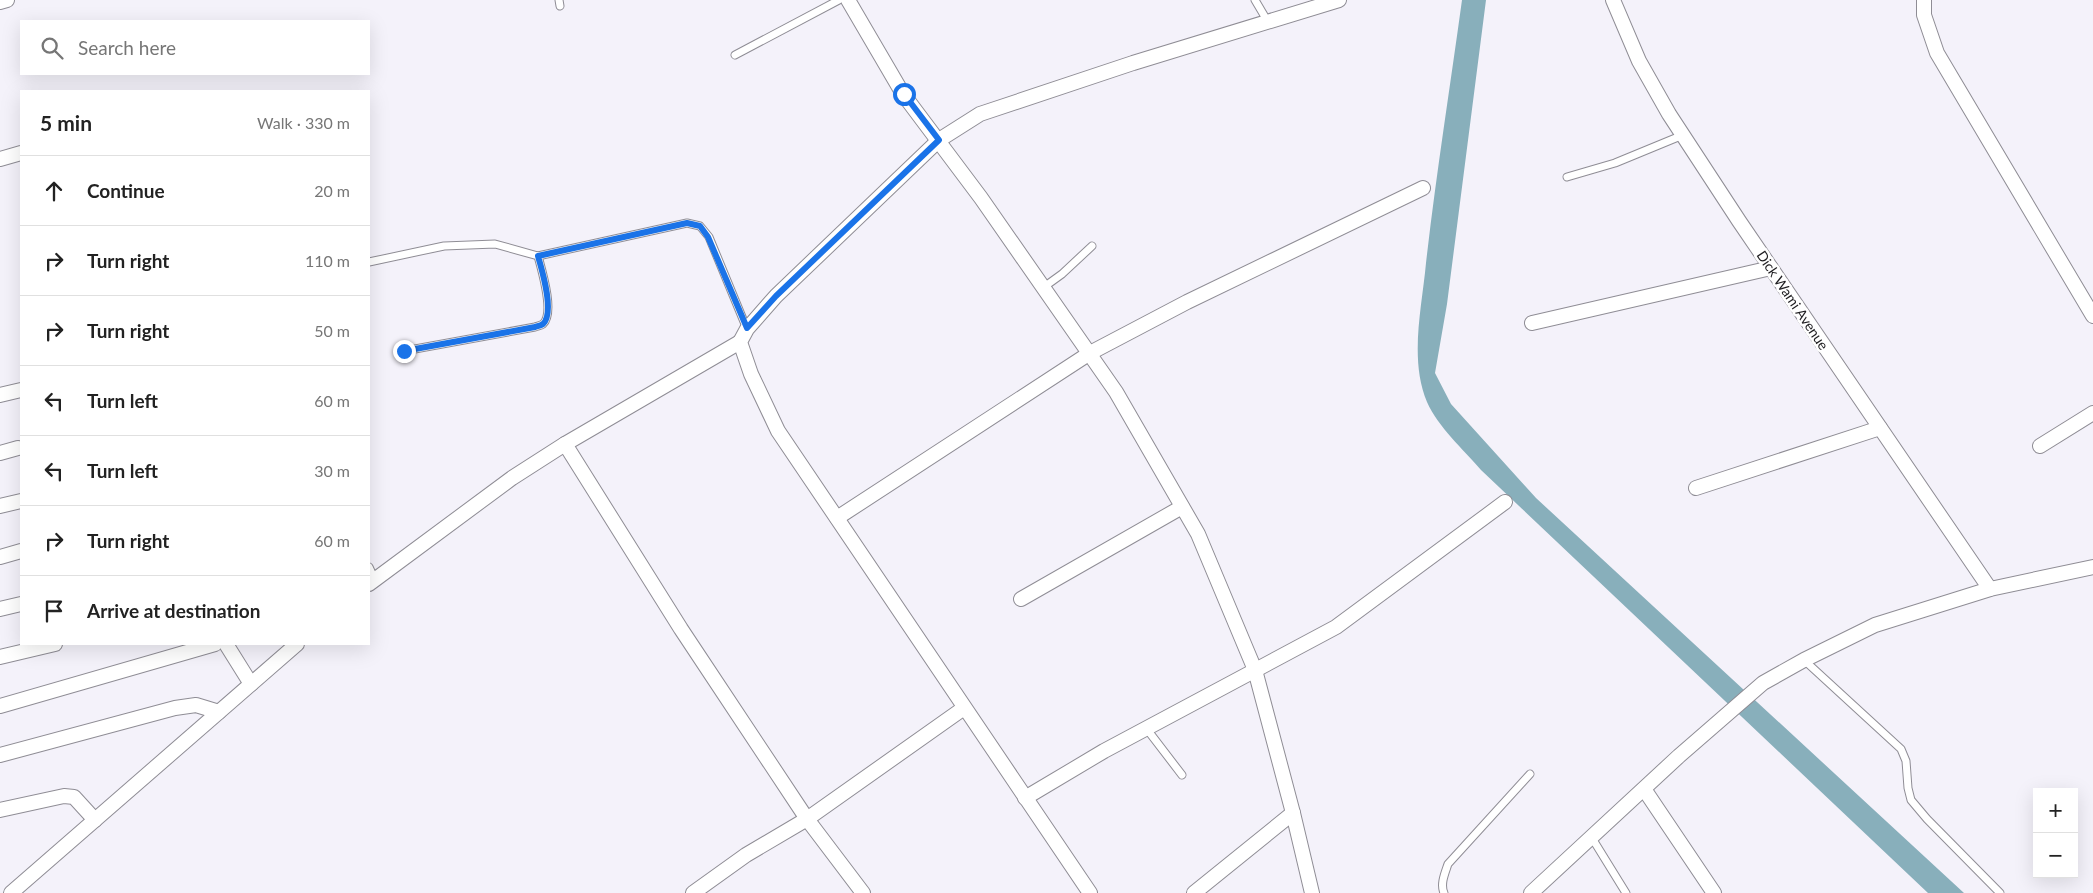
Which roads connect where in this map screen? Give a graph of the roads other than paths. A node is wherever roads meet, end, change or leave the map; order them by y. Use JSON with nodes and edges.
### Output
{"nodes":[{"id":1,"x":7,"y":0,"type":"edge"},
{"id":2,"x":839,"y":0,"type":"edge"},
{"id":3,"x":848,"y":0,"type":"edge"},
{"id":4,"x":1255,"y":0,"type":"edge"},
{"id":5,"x":1339,"y":0,"type":"edge"},
{"id":6,"x":1613,"y":0,"type":"edge"},
{"id":7,"x":1924,"y":0,"type":"edge"},
{"id":8,"x":0,"y":2,"type":"edge"},
{"id":9,"x":1268,"y":22,"type":"junction"},
{"id":10,"x":735,"y":55,"type":"dead end"},
{"id":11,"x":1683,"y":135,"type":"junction"},
{"id":12,"x":939,"y":140,"type":"junction"},
{"id":13,"x":20,"y":153,"type":"edge"},
{"id":14,"x":0,"y":159,"type":"edge"},
{"id":15,"x":1568,"y":177,"type":"dead end"},
{"id":16,"x":1423,"y":188,"type":"dead end"},
{"id":17,"x":1092,"y":246,"type":"dead end"},
{"id":18,"x":538,"y":256,"type":"junction"},
{"id":19,"x":370,"y":262,"type":"edge"},
{"id":20,"x":1771,"y":268,"type":"junction"},
{"id":21,"x":1044,"y":287,"type":"junction"},
{"id":22,"x":2093,"y":316,"type":"edge"},
{"id":23,"x":1532,"y":324,"type":"dead end"},
{"id":24,"x":747,"y":328,"type":"junction"},
{"id":25,"x":740,"y":342,"type":"junction"},
{"id":26,"x":404,"y":351,"type":"dead end"},
{"id":27,"x":1090,"y":353,"type":"junction"},
{"id":28,"x":20,"y":390,"type":"edge"},
{"id":29,"x":0,"y":395,"type":"edge"},
{"id":30,"x":2093,"y":413,"type":"edge"},
{"id":31,"x":1880,"y":428,"type":"junction"},
{"id":32,"x":565,"y":444,"type":"junction"},
{"id":33,"x":2040,"y":446,"type":"dead end"},
{"id":34,"x":18,"y":448,"type":"dead end"},
{"id":35,"x":0,"y":453,"type":"edge"},
{"id":36,"x":1696,"y":488,"type":"dead end"},
{"id":37,"x":20,"y":501,"type":"edge"},
{"id":38,"x":1505,"y":502,"type":"dead end"},
{"id":39,"x":0,"y":506,"type":"edge"},
{"id":40,"x":1182,"y":507,"type":"junction"},
{"id":41,"x":837,"y":518,"type":"junction"},
{"id":42,"x":20,"y":551,"type":"edge"},
{"id":43,"x":0,"y":557,"type":"edge"},
{"id":44,"x":2093,"y":568,"type":"edge"},
{"id":45,"x":371,"y":577,"type":"edge"},
{"id":46,"x":1990,"y":589,"type":"junction"},
{"id":47,"x":1021,"y":599,"type":"dead end"},
{"id":48,"x":20,"y":604,"type":"edge"},
{"id":49,"x":0,"y":609,"type":"edge"},
{"id":50,"x":51,"y":645,"type":"edge"},
{"id":51,"x":212,"y":645,"type":"edge"},
{"id":52,"x":227,"y":645,"type":"edge"},
{"id":53,"x":295,"y":645,"type":"edge"},
{"id":54,"x":0,"y":657,"type":"edge"},
{"id":55,"x":1804,"y":660,"type":"junction"},
{"id":56,"x":1255,"y":670,"type":"junction"},
{"id":57,"x":251,"y":684,"type":"junction"},
{"id":58,"x":0,"y":706,"type":"edge"},
{"id":59,"x":964,"y":708,"type":"junction"},
{"id":60,"x":219,"y":712,"type":"junction"},
{"id":61,"x":1146,"y":728,"type":"junction"},
{"id":62,"x":0,"y":755,"type":"edge"},
{"id":63,"x":1530,"y":774,"type":"dead end"},
{"id":64,"x":1182,"y":775,"type":"dead end"},
{"id":65,"x":1644,"y":789,"type":"junction"},
{"id":66,"x":1025,"y":798,"type":"junction"},
{"id":67,"x":0,"y":810,"type":"edge"},
{"id":68,"x":1293,"y":812,"type":"junction"},
{"id":69,"x":807,"y":819,"type":"junction"},
{"id":70,"x":95,"y":820,"type":"junction"},
{"id":71,"x":1592,"y":838,"type":"junction"},
{"id":72,"x":1538,"y":890,"type":"edge"},
{"id":73,"x":11,"y":893,"type":"edge"},
{"id":74,"x":693,"y":893,"type":"edge"},
{"id":75,"x":863,"y":893,"type":"edge"},
{"id":76,"x":1090,"y":893,"type":"edge"},
{"id":77,"x":1194,"y":893,"type":"edge"},
{"id":78,"x":1312,"y":893,"type":"edge"},
{"id":79,"x":1444,"y":893,"type":"edge"},
{"id":80,"x":1626,"y":893,"type":"edge"},
{"id":81,"x":1714,"y":893,"type":"edge"},
{"id":82,"x":2000,"y":893,"type":"edge"}],
"edges":[{"from":1,"to":8,"type":"street"},
{"from":2,"to":10,"type":"lane"},
{"from":3,"to":12,"type":"street"},
{"from":4,"to":9,"type":"lane"},
{"from":5,"to":9,"type":"street"},
{"from":6,"to":11,"type":"street","name":"Dick Wami Avenue"},
{"from":7,"to":22,"type":"street"},
{"from":9,"to":12,"type":"street"},
{"from":11,"to":15,"type":"lane"},
{"from":11,"to":20,"type":"street","name":"Dick Wami Avenue"},
{"from":12,"to":21,"type":"street"},
{"from":12,"to":24,"type":"street"},
{"from":13,"to":14,"type":"street"},
{"from":16,"to":27,"type":"street"},
{"from":17,"to":21,"type":"lane"},
{"from":18,"to":19,"type":"lane"},
{"from":18,"to":24,"type":"lane"},
{"from":18,"to":26,"type":"lane"},
{"from":20,"to":23,"type":"street"},
{"from":20,"to":31,"type":"street","name":"Dick Wami Avenue"},
{"from":21,"to":27,"type":"street"},
{"from":24,"to":25,"type":"street"},
{"from":25,"to":32,"type":"street"},
{"from":25,"to":41,"type":"street"},
{"from":27,"to":40,"type":"street"},
{"from":27,"to":41,"type":"street"},
{"from":28,"to":29,"type":"street"},
{"from":30,"to":33,"type":"street"},
{"from":31,"to":36,"type":"street"},
{"from":31,"to":46,"type":"street","name":"Dick Wami Avenue"},
{"from":32,"to":45,"type":"street"},
{"from":32,"to":69,"type":"street"},
{"from":34,"to":35,"type":"street"},
{"from":37,"to":39,"type":"street"},
{"from":38,"to":56,"type":"street"},
{"from":40,"to":47,"type":"street"},
{"from":40,"to":56,"type":"street"},
{"from":41,"to":59,"type":"street"},
{"from":42,"to":43,"type":"street"},
{"from":44,"to":46,"type":"street"},
{"from":46,"to":55,"type":"street"},
{"from":48,"to":49,"type":"street"},
{"from":50,"to":54,"type":"street"},
{"from":51,"to":58,"type":"street"},
{"from":52,"to":57,"type":"street"},
{"from":53,"to":57,"type":"street"},
{"from":55,"to":65,"type":"street"},
{"from":55,"to":82,"type":"lane"},
{"from":56,"to":61,"type":"street"},
{"from":56,"to":68,"type":"street"},
{"from":57,"to":60,"type":"street"},
{"from":59,"to":66,"type":"street"},
{"from":59,"to":69,"type":"street"},
{"from":60,"to":62,"type":"street"},
{"from":60,"to":70,"type":"street"},
{"from":61,"to":64,"type":"lane"},
{"from":61,"to":66,"type":"street"},
{"from":63,"to":79,"type":"lane"},
{"from":65,"to":71,"type":"street"},
{"from":65,"to":81,"type":"street"},
{"from":66,"to":76,"type":"street"},
{"from":67,"to":70,"type":"street"},
{"from":68,"to":77,"type":"street"},
{"from":68,"to":78,"type":"street"},
{"from":69,"to":74,"type":"street"},
{"from":69,"to":75,"type":"street"},
{"from":70,"to":73,"type":"street"},
{"from":71,"to":72,"type":"street"},
{"from":71,"to":80,"type":"lane"}]}
